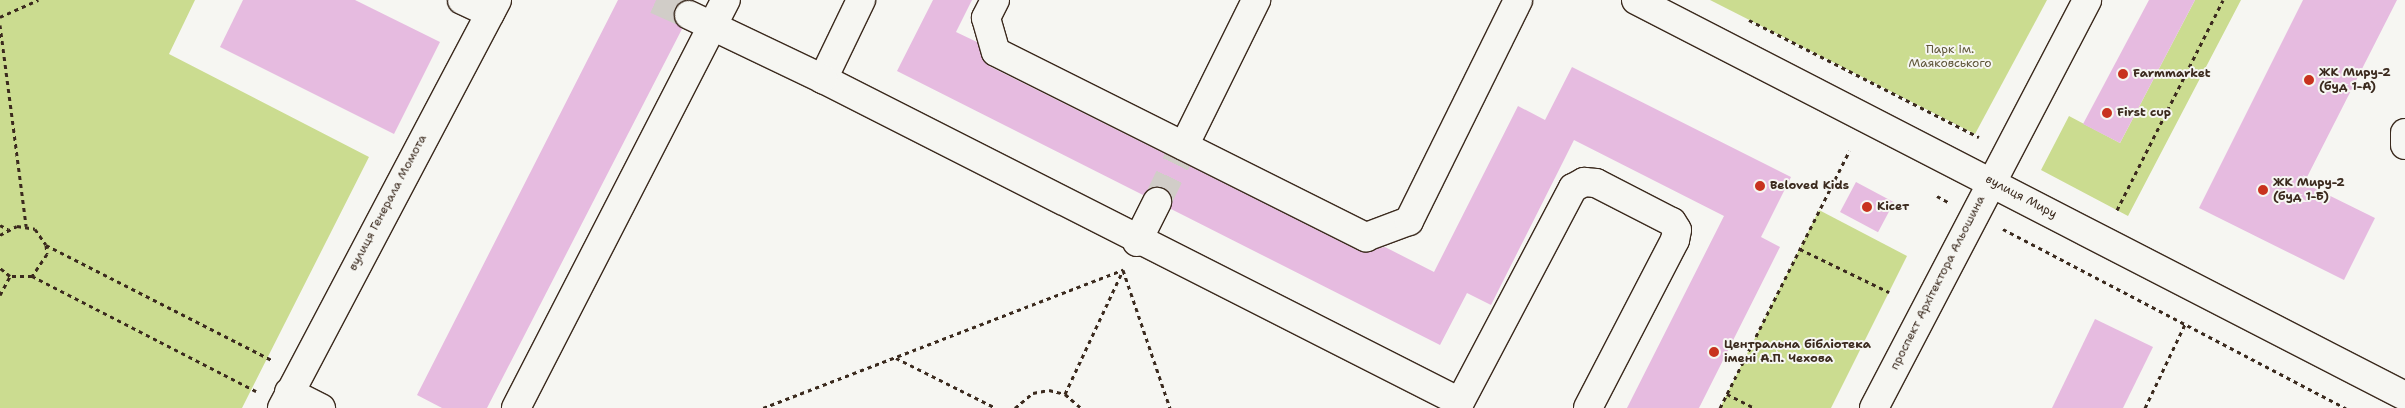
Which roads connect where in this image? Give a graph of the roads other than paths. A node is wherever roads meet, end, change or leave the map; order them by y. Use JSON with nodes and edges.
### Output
{"nodes":[{"id":1,"x":462,"y":0,"type":"edge"},
{"id":2,"x":726,"y":0,"type":"edge"},
{"id":3,"x":861,"y":0,"type":"edge"},
{"id":4,"x":995,"y":0,"type":"edge"},
{"id":5,"x":1256,"y":0,"type":"edge"},
{"id":6,"x":1518,"y":0,"type":"edge"},
{"id":7,"x":1636,"y":0,"type":"edge"},
{"id":8,"x":2087,"y":0,"type":"edge"},
{"id":9,"x":493,"y":7,"type":"edge"},
{"id":10,"x":688,"y":15,"type":"tunnel mouth"},
{"id":11,"x":713,"y":26,"type":"junction"},
{"id":12,"x":823,"y":79,"type":"junction"},
{"id":13,"x":2405,"y":133,"type":"edge"},
{"id":14,"x":2405,"y":145,"type":"edge"},
{"id":15,"x":1184,"y":146,"type":"junction"},
{"id":16,"x":1990,"y":181,"type":"junction"},
{"id":17,"x":1158,"y":202,"type":"tunnel mouth"},
{"id":18,"x":1137,"y":242,"type":"junction"},
{"id":19,"x":288,"y":395,"type":"edge"},
{"id":20,"x":2405,"y":396,"type":"edge"},
{"id":21,"x":1465,"y":405,"type":"edge"},
{"id":22,"x":321,"y":408,"type":"edge"},
{"id":23,"x":516,"y":408,"type":"edge"},
{"id":24,"x":1588,"y":408,"type":"edge"},
{"id":25,"x":1874,"y":408,"type":"edge"}],
"edges":[{"from":1,"to":9,"type":"street"},
{"from":2,"to":11,"type":"street"},
{"from":3,"to":12,"type":"street"},
{"from":4,"to":15,"type":"street"},
{"from":5,"to":15,"type":"street"},
{"from":6,"to":15,"type":"street"},
{"from":7,"to":16,"type":"street","name":"вулиця Миру"},
{"from":8,"to":16,"type":"street","name":"проспект Архітектора Альошина"},
{"from":9,"to":19,"type":"street","name":"вулиця Генерала Момота"},
{"from":10,"to":11,"type":"street"},
{"from":11,"to":12,"type":"street"},
{"from":11,"to":23,"type":"street"},
{"from":12,"to":18,"type":"street"},
{"from":13,"to":14,"type":"street"},
{"from":16,"to":20,"type":"street","name":"вулиця Миру"},
{"from":16,"to":25,"type":"street","name":"проспект Архітектора Альошина"},
{"from":17,"to":18,"type":"street"},
{"from":18,"to":21,"type":"street"},
{"from":19,"to":22,"type":"street"},
{"from":21,"to":24,"type":"street"}]}
